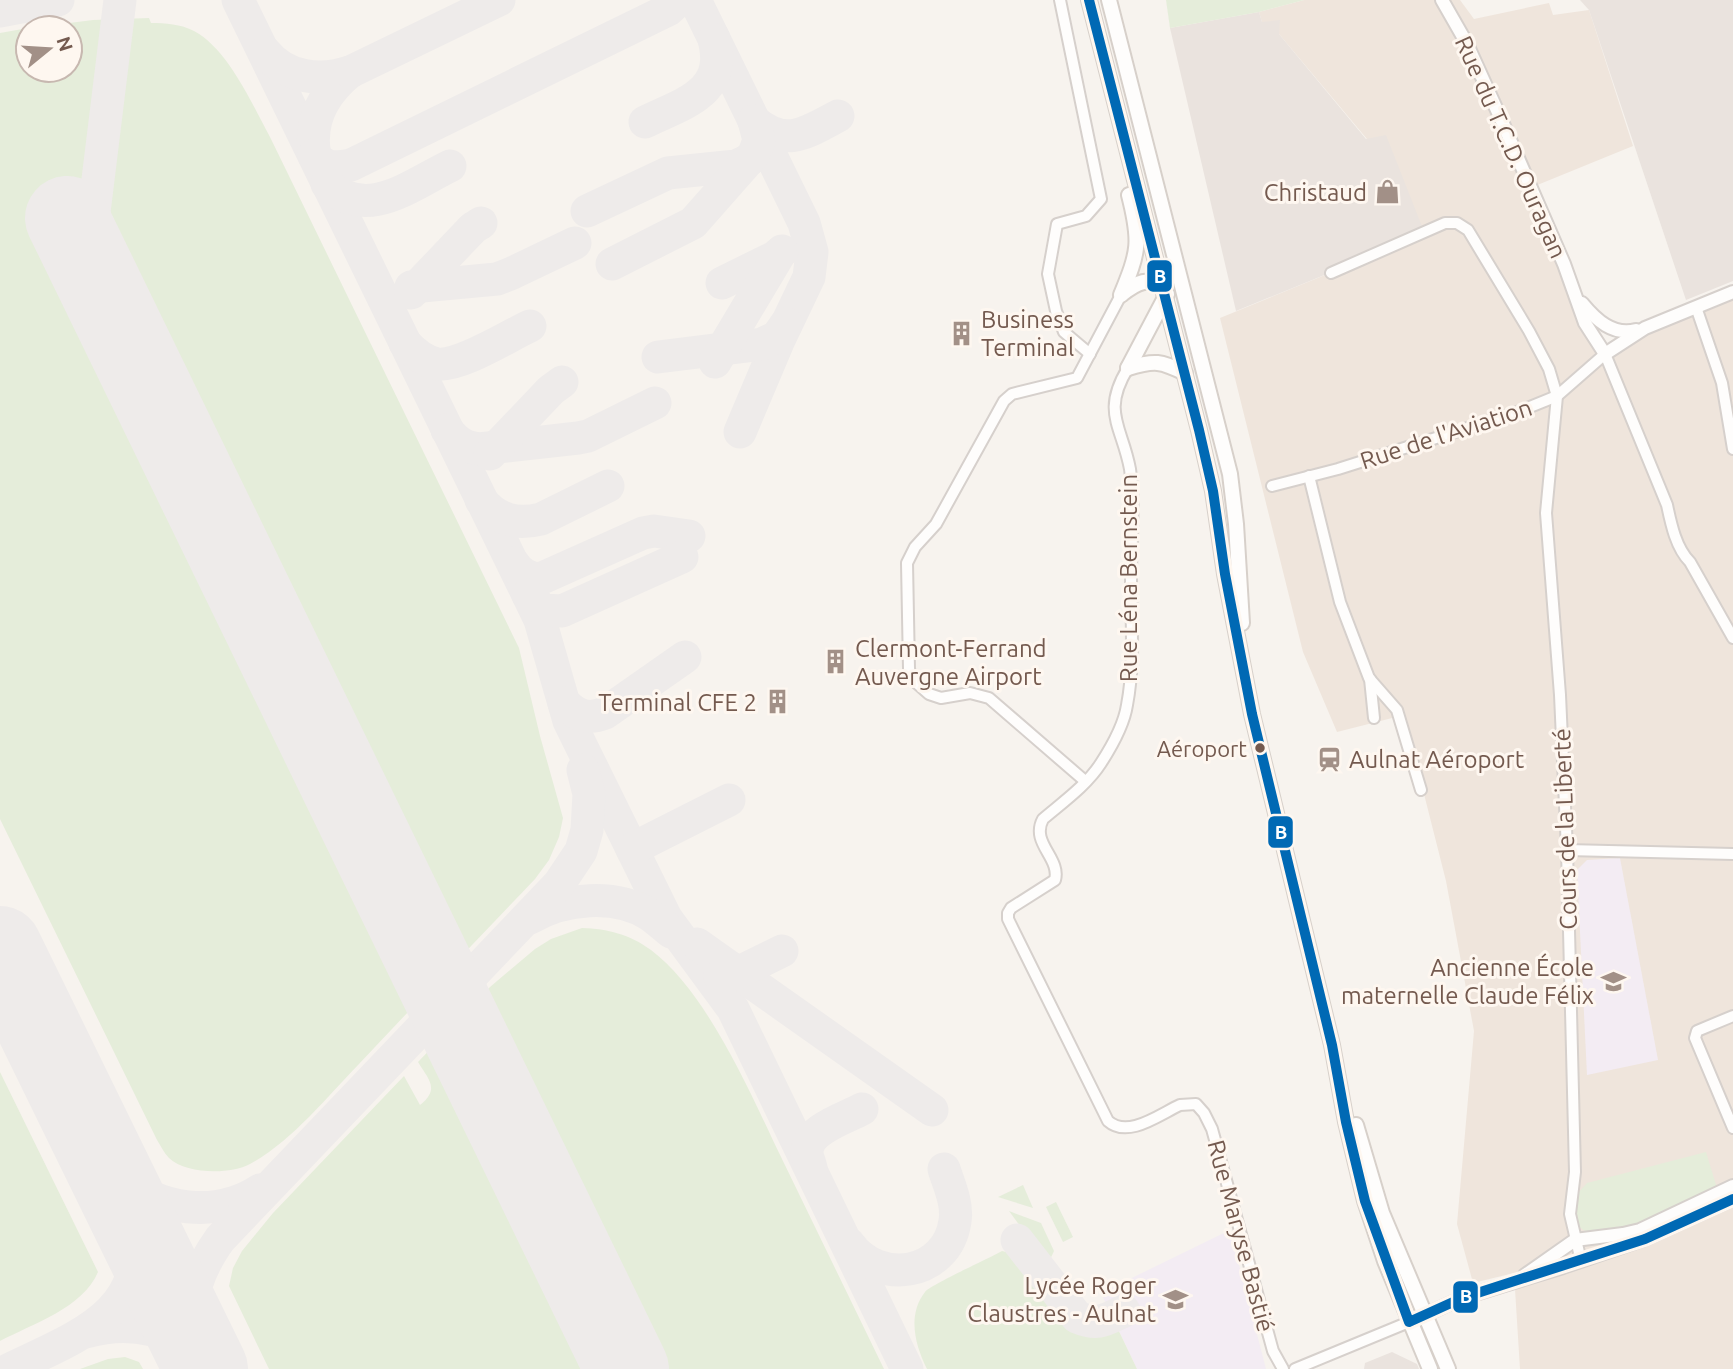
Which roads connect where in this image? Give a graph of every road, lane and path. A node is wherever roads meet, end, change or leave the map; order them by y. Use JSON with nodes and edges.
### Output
{"nodes":[{"id":1,"x":1060,"y":0,"type":"edge"},
{"id":2,"x":1087,"y":0,"type":"edge"},
{"id":3,"x":1109,"y":0,"type":"edge"},
{"id":4,"x":1442,"y":0,"type":"edge"},
{"id":5,"x":1175,"y":261,"type":"junction"},
{"id":6,"x":1331,"y":273,"type":"dead end"},
{"id":7,"x":1165,"y":290,"type":"junction"},
{"id":8,"x":1733,"y":292,"type":"edge"},
{"id":9,"x":1121,"y":295,"type":"junction"},
{"id":10,"x":1577,"y":297,"type":"junction"},
{"id":11,"x":1696,"y":307,"type":"junction"},
{"id":12,"x":1645,"y":328,"type":"junction"},
{"id":13,"x":1090,"y":354,"type":"junction"},
{"id":14,"x":1605,"y":354,"type":"junction"},
{"id":15,"x":1128,"y":368,"type":"junction"},
{"id":16,"x":1185,"y":373,"type":"junction"},
{"id":17,"x":1727,"y":381,"type":"edge"},
{"id":18,"x":1557,"y":396,"type":"junction"},
{"id":19,"x":1220,"y":438,"type":"junction"},
{"id":20,"x":1733,"y":449,"type":"edge"},
{"id":21,"x":1309,"y":476,"type":"junction"},
{"id":22,"x":1272,"y":486,"type":"dead end"},
{"id":23,"x":1733,"y":638,"type":"edge"},
{"id":24,"x":1245,"y":672,"type":"junction"},
{"id":25,"x":1369,"y":678,"type":"junction"},
{"id":26,"x":1374,"y":718,"type":"dead end"},
{"id":27,"x":1085,"y":781,"type":"junction"},
{"id":28,"x":1421,"y":790,"type":"dead end"},
{"id":29,"x":1567,"y":850,"type":"junction"},
{"id":30,"x":1733,"y":854,"type":"edge"},
{"id":31,"x":1733,"y":1016,"type":"edge"},
{"id":32,"x":1332,"y":1045,"type":"junction"},
{"id":33,"x":1733,"y":1128,"type":"edge"},
{"id":34,"x":1733,"y":1186,"type":"edge"},
{"id":35,"x":1733,"y":1199,"type":"edge"},
{"id":36,"x":1575,"y":1240,"type":"junction"},
{"id":37,"x":1581,"y":1261,"type":"junction"},
{"id":38,"x":1520,"y":1279,"type":"junction"},
{"id":39,"x":1426,"y":1314,"type":"junction"},
{"id":40,"x":1409,"y":1322,"type":"junction"},
{"id":41,"x":1328,"y":1357,"type":"junction"},
{"id":42,"x":1283,"y":1369,"type":"edge"},
{"id":43,"x":1294,"y":1369,"type":"edge"},
{"id":44,"x":1330,"y":1369,"type":"edge"},
{"id":45,"x":1430,"y":1369,"type":"edge"},
{"id":46,"x":1448,"y":1369,"type":"edge"}],
"edges":[{"from":1,"to":13,"type":"street"},
{"from":2,"to":7,"type":"main road"},
{"from":2,"to":9,"type":"main road"},
{"from":3,"to":5,"type":"main road"},
{"from":4,"to":10,"type":"street","name":"Rue du T.C.D. Ouragan"},
{"from":5,"to":7,"type":"main road"},
{"from":5,"to":19,"type":"main road"},
{"from":6,"to":18,"type":"street"},
{"from":7,"to":9,"type":"main road"},
{"from":7,"to":15,"type":"main road"},
{"from":7,"to":16,"type":"main road"},
{"from":7,"to":19,"type":"main road"},
{"from":8,"to":11,"type":"street"},
{"from":9,"to":13,"type":"street"},
{"from":10,"to":12,"type":"street","name":"Rue du T.C.D. Ouragan"},
{"from":10,"to":14,"type":"street","name":"Rue du T.C.D. Ouragan"},
{"from":11,"to":12,"type":"street"},
{"from":11,"to":17,"type":"street"},
{"from":12,"to":14,"type":"street"},
{"from":13,"to":27,"type":"street"},
{"from":14,"to":18,"type":"street","name":"Rue de l'Aviation"},
{"from":14,"to":23,"type":"street"},
{"from":15,"to":16,"type":"main road"},
{"from":15,"to":27,"type":"street","name":"Rue Léna Bernstein"},
{"from":16,"to":24,"type":"main road"},
{"from":17,"to":20,"type":"street"},
{"from":18,"to":21,"type":"street","name":"Rue de l'Aviation"},
{"from":18,"to":29,"type":"street","name":"Cours de la Liberté"},
{"from":19,"to":24,"type":"main road"},
{"from":21,"to":22,"type":"street","name":"Rue de l'Aviation"},
{"from":21,"to":25,"type":"street"},
{"from":24,"to":32,"type":"main road"},
{"from":25,"to":26,"type":"street"},
{"from":25,"to":28,"type":"street"},
{"from":27,"to":42,"type":"street","name":"Rue Maryse Bastié"},
{"from":29,"to":30,"type":"street"},
{"from":29,"to":36,"type":"street","name":"Cours de la Liberté"},
{"from":31,"to":33,"type":"street"},
{"from":32,"to":39,"type":"main road"},
{"from":32,"to":40,"type":"main road"},
{"from":34,"to":36,"type":"street"},
{"from":35,"to":37,"type":"street"},
{"from":36,"to":37,"type":"street","name":"Cours de la Liberté"},
{"from":36,"to":38,"type":"street"},
{"from":37,"to":38,"type":"street"},
{"from":38,"to":39,"type":"street"},
{"from":39,"to":40,"type":"street"},
{"from":39,"to":46,"type":"main road"},
{"from":40,"to":41,"type":"street"},
{"from":40,"to":45,"type":"main road"},
{"from":41,"to":43,"type":"street"},
{"from":41,"to":44,"type":"street"}]}
